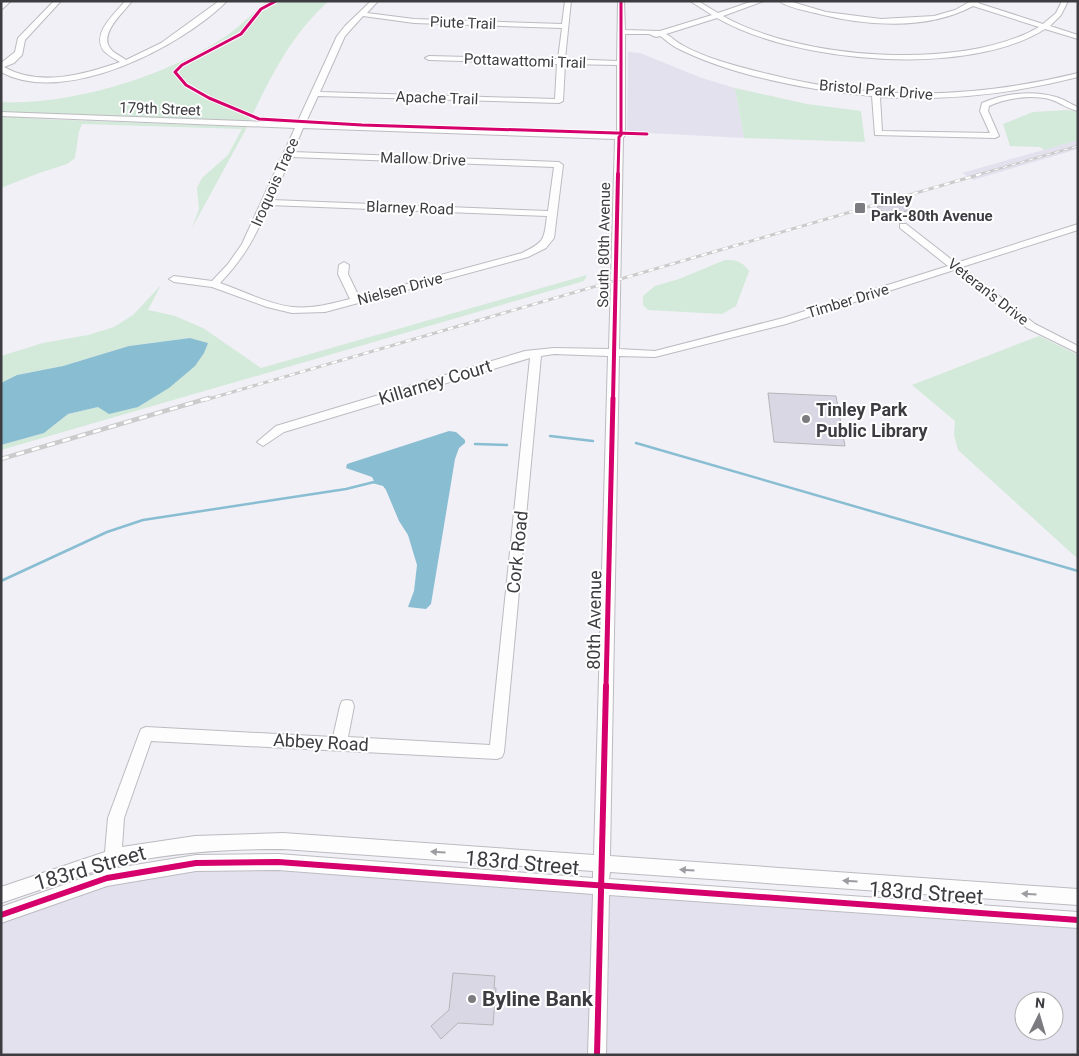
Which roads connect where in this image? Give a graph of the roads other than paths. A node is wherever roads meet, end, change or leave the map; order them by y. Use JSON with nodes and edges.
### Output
{"nodes":[{"id":1,"x":8,"y":1,"type":"edge"},
{"id":2,"x":58,"y":1,"type":"edge"},
{"id":3,"x":129,"y":1,"type":"edge"},
{"id":4,"x":224,"y":1,"type":"edge"},
{"id":5,"x":375,"y":1,"type":"edge"},
{"id":6,"x":568,"y":1,"type":"edge"},
{"id":7,"x":621,"y":1,"type":"edge"},
{"id":8,"x":693,"y":1,"type":"edge"},
{"id":9,"x":760,"y":1,"type":"edge"},
{"id":10,"x":782,"y":1,"type":"edge"},
{"id":11,"x":1065,"y":1,"type":"edge"},
{"id":12,"x":975,"y":3,"type":"edge"},
{"id":13,"x":1,"y":8,"type":"edge"},
{"id":14,"x":362,"y":14,"type":"junction"},
{"id":15,"x":716,"y":16,"type":"junction"},
{"id":16,"x":565,"y":26,"type":"junction"},
{"id":17,"x":1045,"y":26,"type":"junction"},
{"id":18,"x":659,"y":33,"type":"junction"},
{"id":19,"x":620,"y":35,"type":"junction"},
{"id":20,"x":640,"y":37,"type":"junction"},
{"id":21,"x":1078,"y":37,"type":"edge"},
{"id":22,"x":678,"y":46,"type":"junction"},
{"id":23,"x":429,"y":58,"type":"dead end"},
{"id":24,"x":125,"y":62,"type":"junction"},
{"id":25,"x":562,"y":62,"type":"junction"},
{"id":26,"x":620,"y":63,"type":"junction"},
{"id":27,"x":1,"y":67,"type":"edge"},
{"id":28,"x":1078,"y":75,"type":"edge"},
{"id":29,"x":1009,"y":90,"type":"junction"},
{"id":30,"x":995,"y":92,"type":"junction"},
{"id":31,"x":876,"y":93,"type":"junction"},
{"id":32,"x":315,"y":94,"type":"junction"},
{"id":33,"x":1018,"y":97,"type":"junction"},
{"id":34,"x":1003,"y":99,"type":"junction"},
{"id":35,"x":1078,"y":109,"type":"edge"},
{"id":36,"x":1,"y":114,"type":"edge"},
{"id":37,"x":300,"y":126,"type":"junction"},
{"id":38,"x":619,"y":137,"type":"junction"},
{"id":39,"x":288,"y":154,"type":"junction"},
{"id":40,"x":558,"y":165,"type":"joint"},
{"id":41,"x":266,"y":202,"type":"junction"},
{"id":42,"x":553,"y":214,"type":"junction"},
{"id":43,"x":903,"y":226,"type":"dead end"},
{"id":44,"x":1078,"y":227,"type":"edge"},
{"id":45,"x":344,"y":265,"type":"dead end"},
{"id":46,"x":955,"y":267,"type":"junction"},
{"id":47,"x":174,"y":279,"type":"dead end"},
{"id":48,"x":214,"y":284,"type":"junction"},
{"id":49,"x":356,"y":301,"type":"junction"},
{"id":50,"x":1078,"y":350,"type":"edge"},
{"id":51,"x":534,"y":353,"type":"junction"},
{"id":52,"x":614,"y":354,"type":"junction"},
{"id":53,"x":263,"y":442,"type":"dead end"},
{"id":54,"x":347,"y":706,"type":"dead end"},
{"id":55,"x":339,"y":743,"type":"junction"},
{"id":56,"x":497,"y":752,"type":"joint"},
{"id":57,"x":112,"y":858,"type":"junction"},
{"id":58,"x":602,"y":864,"type":"junction"},
{"id":59,"x":107,"y":878,"type":"junction"},
{"id":60,"x":602,"y":886,"type":"junction"},
{"id":61,"x":1,"y":895,"type":"edge"},
{"id":62,"x":1078,"y":897,"type":"edge"},
{"id":63,"x":1,"y":915,"type":"edge"},
{"id":64,"x":1078,"y":920,"type":"edge"},
{"id":65,"x":597,"y":1055,"type":"edge"}],
"edges":[{"from":1,"to":13,"type":"street"},
{"from":2,"to":27,"type":"street"},
{"from":3,"to":24,"type":"street"},
{"from":4,"to":24,"type":"street"},
{"from":5,"to":14,"type":"street","name":"Iroquois Trace"},
{"from":6,"to":16,"type":"street"},
{"from":7,"to":19,"type":"street","name":"South 80th Avenue"},
{"from":8,"to":15,"type":"street"},
{"from":9,"to":15,"type":"street"},
{"from":10,"to":12,"type":"street"},
{"from":11,"to":17,"type":"street"},
{"from":12,"to":17,"type":"street"},
{"from":14,"to":16,"type":"street","name":"Piute Trail"},
{"from":14,"to":32,"type":"street","name":"Iroquois Trace"},
{"from":15,"to":17,"type":"street"},
{"from":15,"to":18,"type":"street"},
{"from":16,"to":25,"type":"street"},
{"from":17,"to":21,"type":"street"},
{"from":18,"to":19,"type":"street"},
{"from":18,"to":20,"type":"street"},
{"from":18,"to":22,"type":"street","name":"Bristol Park Drive"},
{"from":19,"to":20,"type":"street"},
{"from":19,"to":26,"type":"street","name":"South 80th Avenue"},
{"from":20,"to":22,"type":"street","name":"Bristol Park Drive"},
{"from":22,"to":31,"type":"street","name":"Bristol Park Drive"},
{"from":23,"to":25,"type":"street","name":"Pottawattomi Trail"},
{"from":24,"to":27,"type":"street"},
{"from":25,"to":26,"type":"street","name":"Pottawattomi Trail"},
{"from":25,"to":32,"type":"street","name":"Apache Trail"},
{"from":26,"to":38,"type":"street","name":"South 80th Avenue"},
{"from":28,"to":29,"type":"street","name":"Bristol Park Drive"},
{"from":29,"to":30,"type":"street","name":"Bristol Park Drive"},
{"from":29,"to":33,"type":"street"},
{"from":30,"to":31,"type":"street","name":"Bristol Park Drive"},
{"from":30,"to":34,"type":"street"},
{"from":31,"to":34,"type":"street"},
{"from":32,"to":37,"type":"street","name":"Iroquois Trace"},
{"from":33,"to":34,"type":"street"},
{"from":33,"to":35,"type":"street"},
{"from":36,"to":37,"type":"street","name":"179th Street"},
{"from":37,"to":38,"type":"street","name":"179th Street"},
{"from":37,"to":39,"type":"street","name":"Iroquois Trace"},
{"from":38,"to":52,"type":"street","name":"South 80th Avenue"},
{"from":39,"to":40,"type":"street","name":"Mallow Drive"},
{"from":39,"to":41,"type":"street","name":"Iroquois Trace"},
{"from":40,"to":42,"type":"street","name":"Nielsen Drive"},
{"from":41,"to":42,"type":"street","name":"Blarney Road"},
{"from":41,"to":48,"type":"street","name":"Iroquois Trace"},
{"from":42,"to":49,"type":"street","name":"Nielsen Drive"},
{"from":43,"to":46,"type":"street","name":"Veteran's Drive"},
{"from":44,"to":46,"type":"street","name":"Timber Drive"},
{"from":45,"to":49,"type":"street"},
{"from":46,"to":50,"type":"street","name":"Veteran's Drive"},
{"from":46,"to":52,"type":"street","name":"Timber Drive"},
{"from":47,"to":48,"type":"street","name":"Nielsen Drive"},
{"from":48,"to":49,"type":"street","name":"Nielsen Drive"},
{"from":51,"to":52,"type":"street","name":"Killarney Court"},
{"from":51,"to":53,"type":"street","name":"Killarney Court"},
{"from":51,"to":56,"type":"street","name":"Cork Road"},
{"from":52,"to":58,"type":"street","name":"80th Avenue"},
{"from":54,"to":55,"type":"street"},
{"from":55,"to":56,"type":"street","name":"Abbey Road"},
{"from":55,"to":57,"type":"street","name":"Abbey Road"},
{"from":58,"to":57,"type":"street","name":"183rd Street","one_way":true},
{"from":57,"to":59,"type":"street"},
{"from":57,"to":61,"type":"street","name":"183rd Street"},
{"from":58,"to":60,"type":"street","name":"80th Avenue"},
{"from":62,"to":58,"type":"street","name":"183rd Street","one_way":true},
{"from":59,"to":60,"type":"street","name":"183rd Street"},
{"from":59,"to":63,"type":"street","name":"183rd Street"},
{"from":60,"to":64,"type":"street","name":"183rd Street"},
{"from":60,"to":65,"type":"street"}]}
